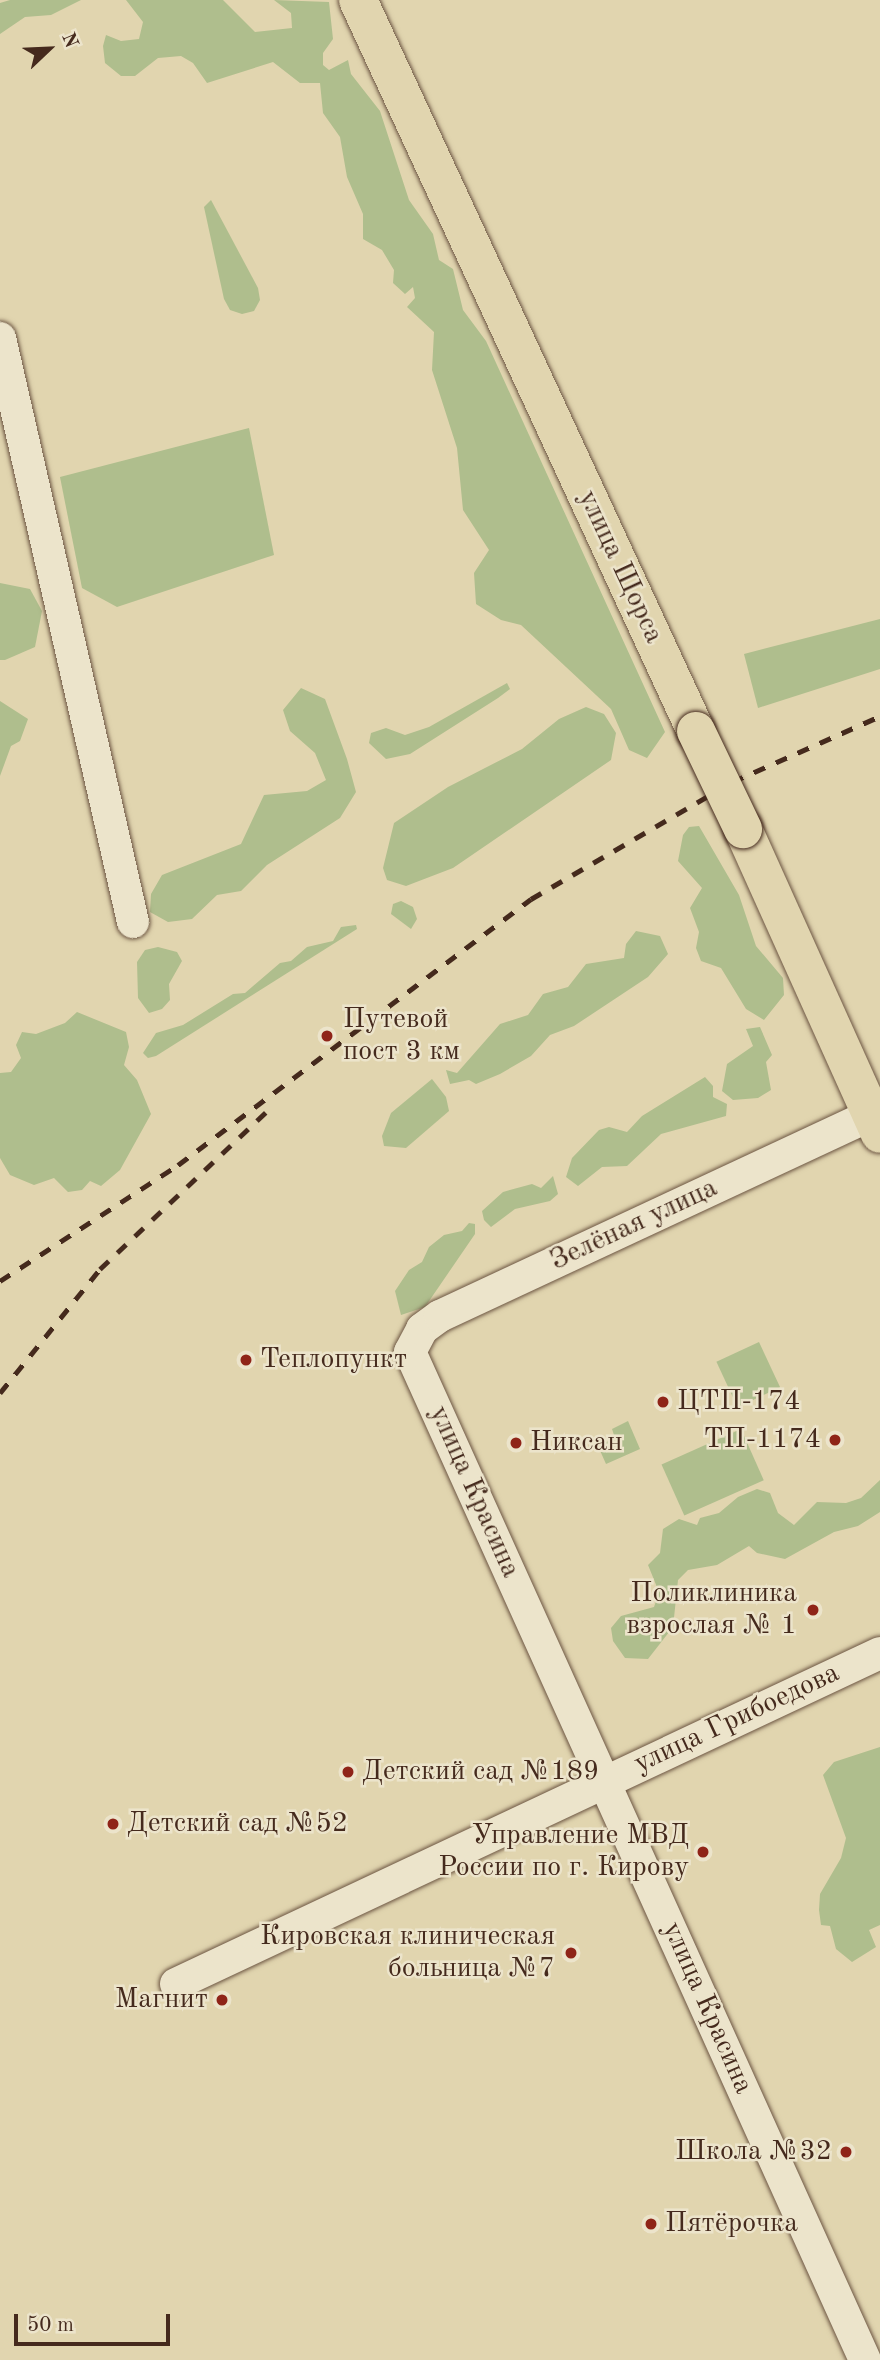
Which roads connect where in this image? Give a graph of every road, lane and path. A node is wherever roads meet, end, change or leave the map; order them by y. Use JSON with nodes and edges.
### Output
{"nodes":[{"id":1,"x":358,"y":0,"type":"edge"},
{"id":2,"x":0,"y":338,"type":"edge"},
{"id":3,"x":133,"y":922,"type":"dead end"},
{"id":4,"x":875,"y":1124,"type":"edge"},
{"id":5,"x":410,"y":1352,"type":"joint"},
{"id":6,"x":880,"y":1653,"type":"edge"},
{"id":7,"x":605,"y":1780,"type":"junction"},
{"id":8,"x":176,"y":1984,"type":"dead end"},
{"id":9,"x":865,"y":2360,"type":"edge"}],
"edges":[{"from":1,"to":4,"type":"main road","name":"улица Щорса","bridge":true},
{"from":2,"to":3,"type":"street"},
{"from":4,"to":5,"type":"street","name":"Зелёная улица"},
{"from":5,"to":7,"type":"street","name":"улица Красина"},
{"from":6,"to":7,"type":"street","name":"улица Грибоедова"},
{"from":7,"to":8,"type":"street","name":"улица Грибоедова"},
{"from":7,"to":9,"type":"street","name":"улица Красина"}]}
